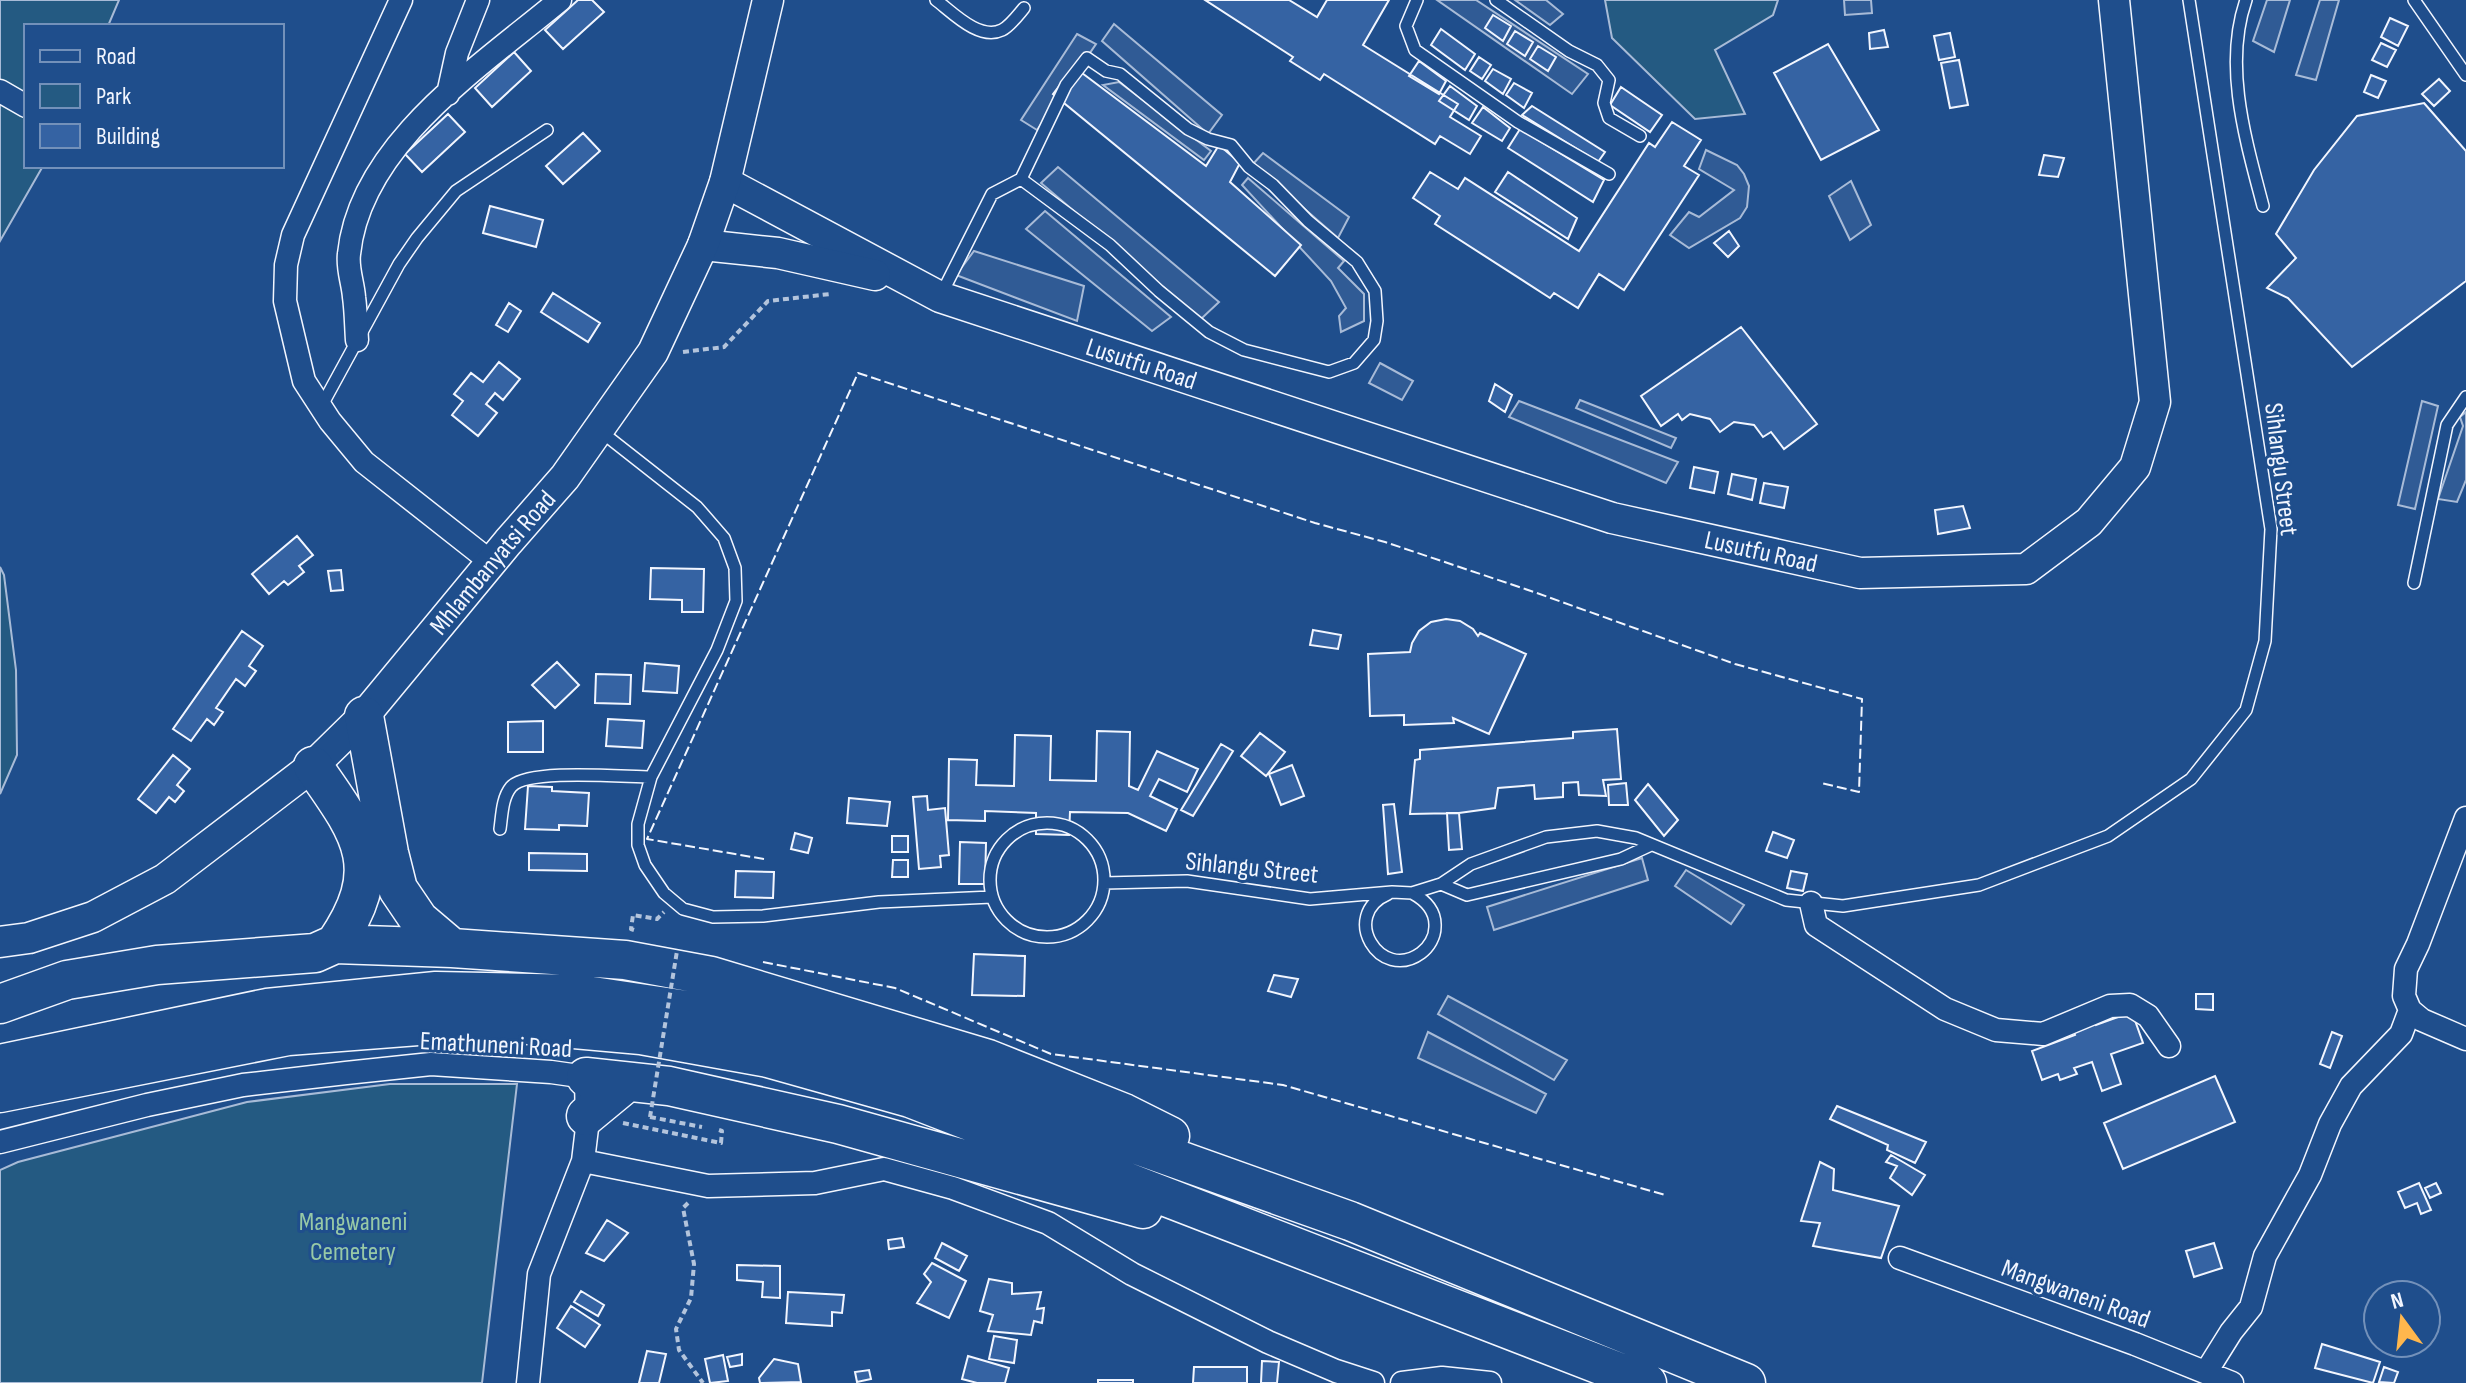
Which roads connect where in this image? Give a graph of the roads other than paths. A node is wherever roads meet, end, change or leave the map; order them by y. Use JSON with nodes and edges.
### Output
{"nodes":[{"id":1,"x":401,"y":0,"type":"edge"},
{"id":2,"x":478,"y":0,"type":"edge"},
{"id":3,"x":560,"y":0,"type":"edge"},
{"id":4,"x":768,"y":0,"type":"edge"},
{"id":5,"x":936,"y":0,"type":"edge"},
{"id":6,"x":1417,"y":0,"type":"edge"},
{"id":7,"x":1496,"y":0,"type":"edge"},
{"id":8,"x":2114,"y":0,"type":"edge"},
{"id":9,"x":2189,"y":0,"type":"edge"},
{"id":10,"x":2246,"y":0,"type":"edge"},
{"id":11,"x":2414,"y":0,"type":"edge"},
{"id":12,"x":1024,"y":8,"type":"dead end"},
{"id":13,"x":2466,"y":75,"type":"edge"},
{"id":14,"x":0,"y":91,"type":"edge"},
{"id":15,"x":448,"y":94,"type":"junction"},
{"id":16,"x":24,"y":105,"type":"edge"},
{"id":17,"x":547,"y":130,"type":"dead end"},
{"id":18,"x":1640,"y":136,"type":"dead end"},
{"id":19,"x":1609,"y":174,"type":"dead end"},
{"id":20,"x":1021,"y":179,"type":"junction"},
{"id":21,"x":725,"y":182,"type":"junction"},
{"id":22,"x":2263,"y":206,"type":"dead end"},
{"id":23,"x":703,"y":245,"type":"junction"},
{"id":24,"x":912,"y":283,"type":"junction"},
{"id":25,"x":940,"y":297,"type":"junction"},
{"id":26,"x":357,"y":340,"type":"junction"},
{"id":27,"x":2466,"y":397,"type":"edge"},
{"id":28,"x":321,"y":408,"type":"junction"},
{"id":29,"x":599,"y":430,"type":"junction"},
{"id":30,"x":491,"y":562,"type":"junction"},
{"id":31,"x":2414,"y":583,"type":"dead end"},
{"id":32,"x":364,"y":716,"type":"junction"},
{"id":33,"x":313,"y":766,"type":"junction"},
{"id":34,"x":651,"y":777,"type":"junction"},
{"id":35,"x":2466,"y":818,"type":"edge"},
{"id":36,"x":500,"y":829,"type":"dead end"},
{"id":37,"x":1651,"y":845,"type":"junction"},
{"id":38,"x":1104,"y":883,"type":"junction"},
{"id":39,"x":1441,"y":884,"type":"junction"},
{"id":40,"x":1392,"y":892,"type":"junction"},
{"id":41,"x":1412,"y":893,"type":"junction"},
{"id":42,"x":992,"y":897,"type":"junction"},
{"id":43,"x":1811,"y":903,"type":"junction"},
{"id":44,"x":0,"y":942,"type":"edge"},
{"id":45,"x":335,"y":944,"type":"junction"},
{"id":46,"x":452,"y":948,"type":"junction"},
{"id":47,"x":1,"y":1004,"type":"edge"},
{"id":48,"x":2410,"y":1010,"type":"junction"},
{"id":49,"x":2466,"y":1039,"type":"edge"},
{"id":50,"x":2169,"y":1046,"type":"dead end"},
{"id":51,"x":21,"y":1070,"type":"edge"},
{"id":52,"x":586,"y":1077,"type":"junction"},
{"id":53,"x":626,"y":1083,"type":"junction"},
{"id":54,"x":0,"y":1093,"type":"edge"},
{"id":55,"x":586,"y":1116,"type":"junction"},
{"id":56,"x":0,"y":1142,"type":"edge"},
{"id":57,"x":583,"y":1161,"type":"junction"},
{"id":58,"x":1350,"y":1221,"type":"junction"},
{"id":59,"x":1900,"y":1258,"type":"dead end"},
{"id":60,"x":1356,"y":1272,"type":"junction"},
{"id":61,"x":2206,"y":1372,"type":"junction"},
{"id":62,"x":1321,"y":1373,"type":"edge"},
{"id":63,"x":528,"y":1383,"type":"edge"},
{"id":64,"x":1373,"y":1383,"type":"edge"},
{"id":65,"x":1402,"y":1383,"type":"edge"},
{"id":66,"x":1490,"y":1383,"type":"edge"},
{"id":67,"x":1647,"y":1383,"type":"edge"},
{"id":68,"x":1746,"y":1383,"type":"edge"},
{"id":69,"x":2232,"y":1383,"type":"edge"}],
"edges":[{"from":1,"to":28,"type":"street"},
{"from":2,"to":15,"type":"street"},
{"from":3,"to":15,"type":"street"},
{"from":4,"to":21,"type":"street","name":"Mhlambanyatsi Road"},
{"from":5,"to":12,"type":"lane"},
{"from":6,"to":19,"type":"lane"},
{"from":7,"to":18,"type":"lane"},
{"from":8,"to":25,"type":"street","name":"Lusutfu Road"},
{"from":9,"to":43,"type":"lane","name":"Sihlangu Street"},
{"from":10,"to":22,"type":"lane"},
{"from":11,"to":13,"type":"lane"},
{"from":14,"to":16,"type":"street"},
{"from":15,"to":26,"type":"street"},
{"from":17,"to":26,"type":"lane"},
{"from":20,"to":20,"type":"lane"},
{"from":20,"to":25,"type":"lane"},
{"from":21,"to":23,"type":"street","name":"Mhlambanyatsi Road"},
{"from":21,"to":24,"type":"street","name":"Lusutfu Road"},
{"from":23,"to":24,"type":"street","name":"Lusutfu Road"},
{"from":23,"to":29,"type":"street","name":"Mhlambanyatsi Road"},
{"from":24,"to":25,"type":"street","name":"Lusutfu Road"},
{"from":26,"to":28,"type":"lane"},
{"from":27,"to":31,"type":"lane"},
{"from":28,"to":30,"type":"street"},
{"from":29,"to":30,"type":"street","name":"Mhlambanyatsi Road"},
{"from":29,"to":34,"type":"lane"},
{"from":30,"to":32,"type":"street","name":"Mhlambanyatsi Road"},
{"from":32,"to":33,"type":"street","name":"Mhlambanyatsi Road"},
{"from":32,"to":46,"type":"highway"},
{"from":33,"to":44,"type":"street","name":"Mhlambanyatsi Road"},
{"from":33,"to":45,"type":"highway"},
{"from":34,"to":36,"type":"lane"},
{"from":34,"to":42,"type":"lane"},
{"from":35,"to":48,"type":"street"},
{"from":37,"to":39,"type":"lane","name":"Sihlangu Street"},
{"from":37,"to":39,"type":"lane","name":"Sihlangu Street"},
{"from":37,"to":43,"type":"lane","name":"Sihlangu Street"},
{"from":38,"to":40,"type":"lane","name":"Sihlangu Street"},
{"from":38,"to":42,"type":"lane"},
{"from":38,"to":42,"type":"lane"},
{"from":39,"to":41,"type":"lane","name":"Sihlangu Street"},
{"from":40,"to":41,"type":"lane","name":"Sihlangu Street"},
{"from":40,"to":41,"type":"lane"},
{"from":43,"to":50,"type":"street"},
{"from":45,"to":46,"type":"highway"},
{"from":45,"to":47,"type":"highway"},
{"from":46,"to":58,"type":"highway"},
{"from":48,"to":49,"type":"street"},
{"from":48,"to":61,"type":"street"},
{"from":51,"to":54,"type":"highway"},
{"from":51,"to":58,"type":"highway"},
{"from":51,"to":60,"type":"highway"},
{"from":52,"to":53,"type":"highway"},
{"from":52,"to":55,"type":"street","name":"Emathuneni Road"},
{"from":52,"to":56,"type":"street","name":"Emathuneni Road"},
{"from":53,"to":55,"type":"highway"},
{"from":53,"to":60,"type":"highway"},
{"from":55,"to":57,"type":"street","name":"Emathuneni Road"},
{"from":57,"to":62,"type":"street"},
{"from":57,"to":63,"type":"street","name":"Emathuneni Road"},
{"from":58,"to":68,"type":"highway"},
{"from":59,"to":61,"type":"street","name":"Mangwaneni Road"},
{"from":60,"to":67,"type":"highway"},
{"from":61,"to":69,"type":"street","name":"Mangwaneni Road"},
{"from":62,"to":64,"type":"street"},
{"from":65,"to":66,"type":"street"}]}
